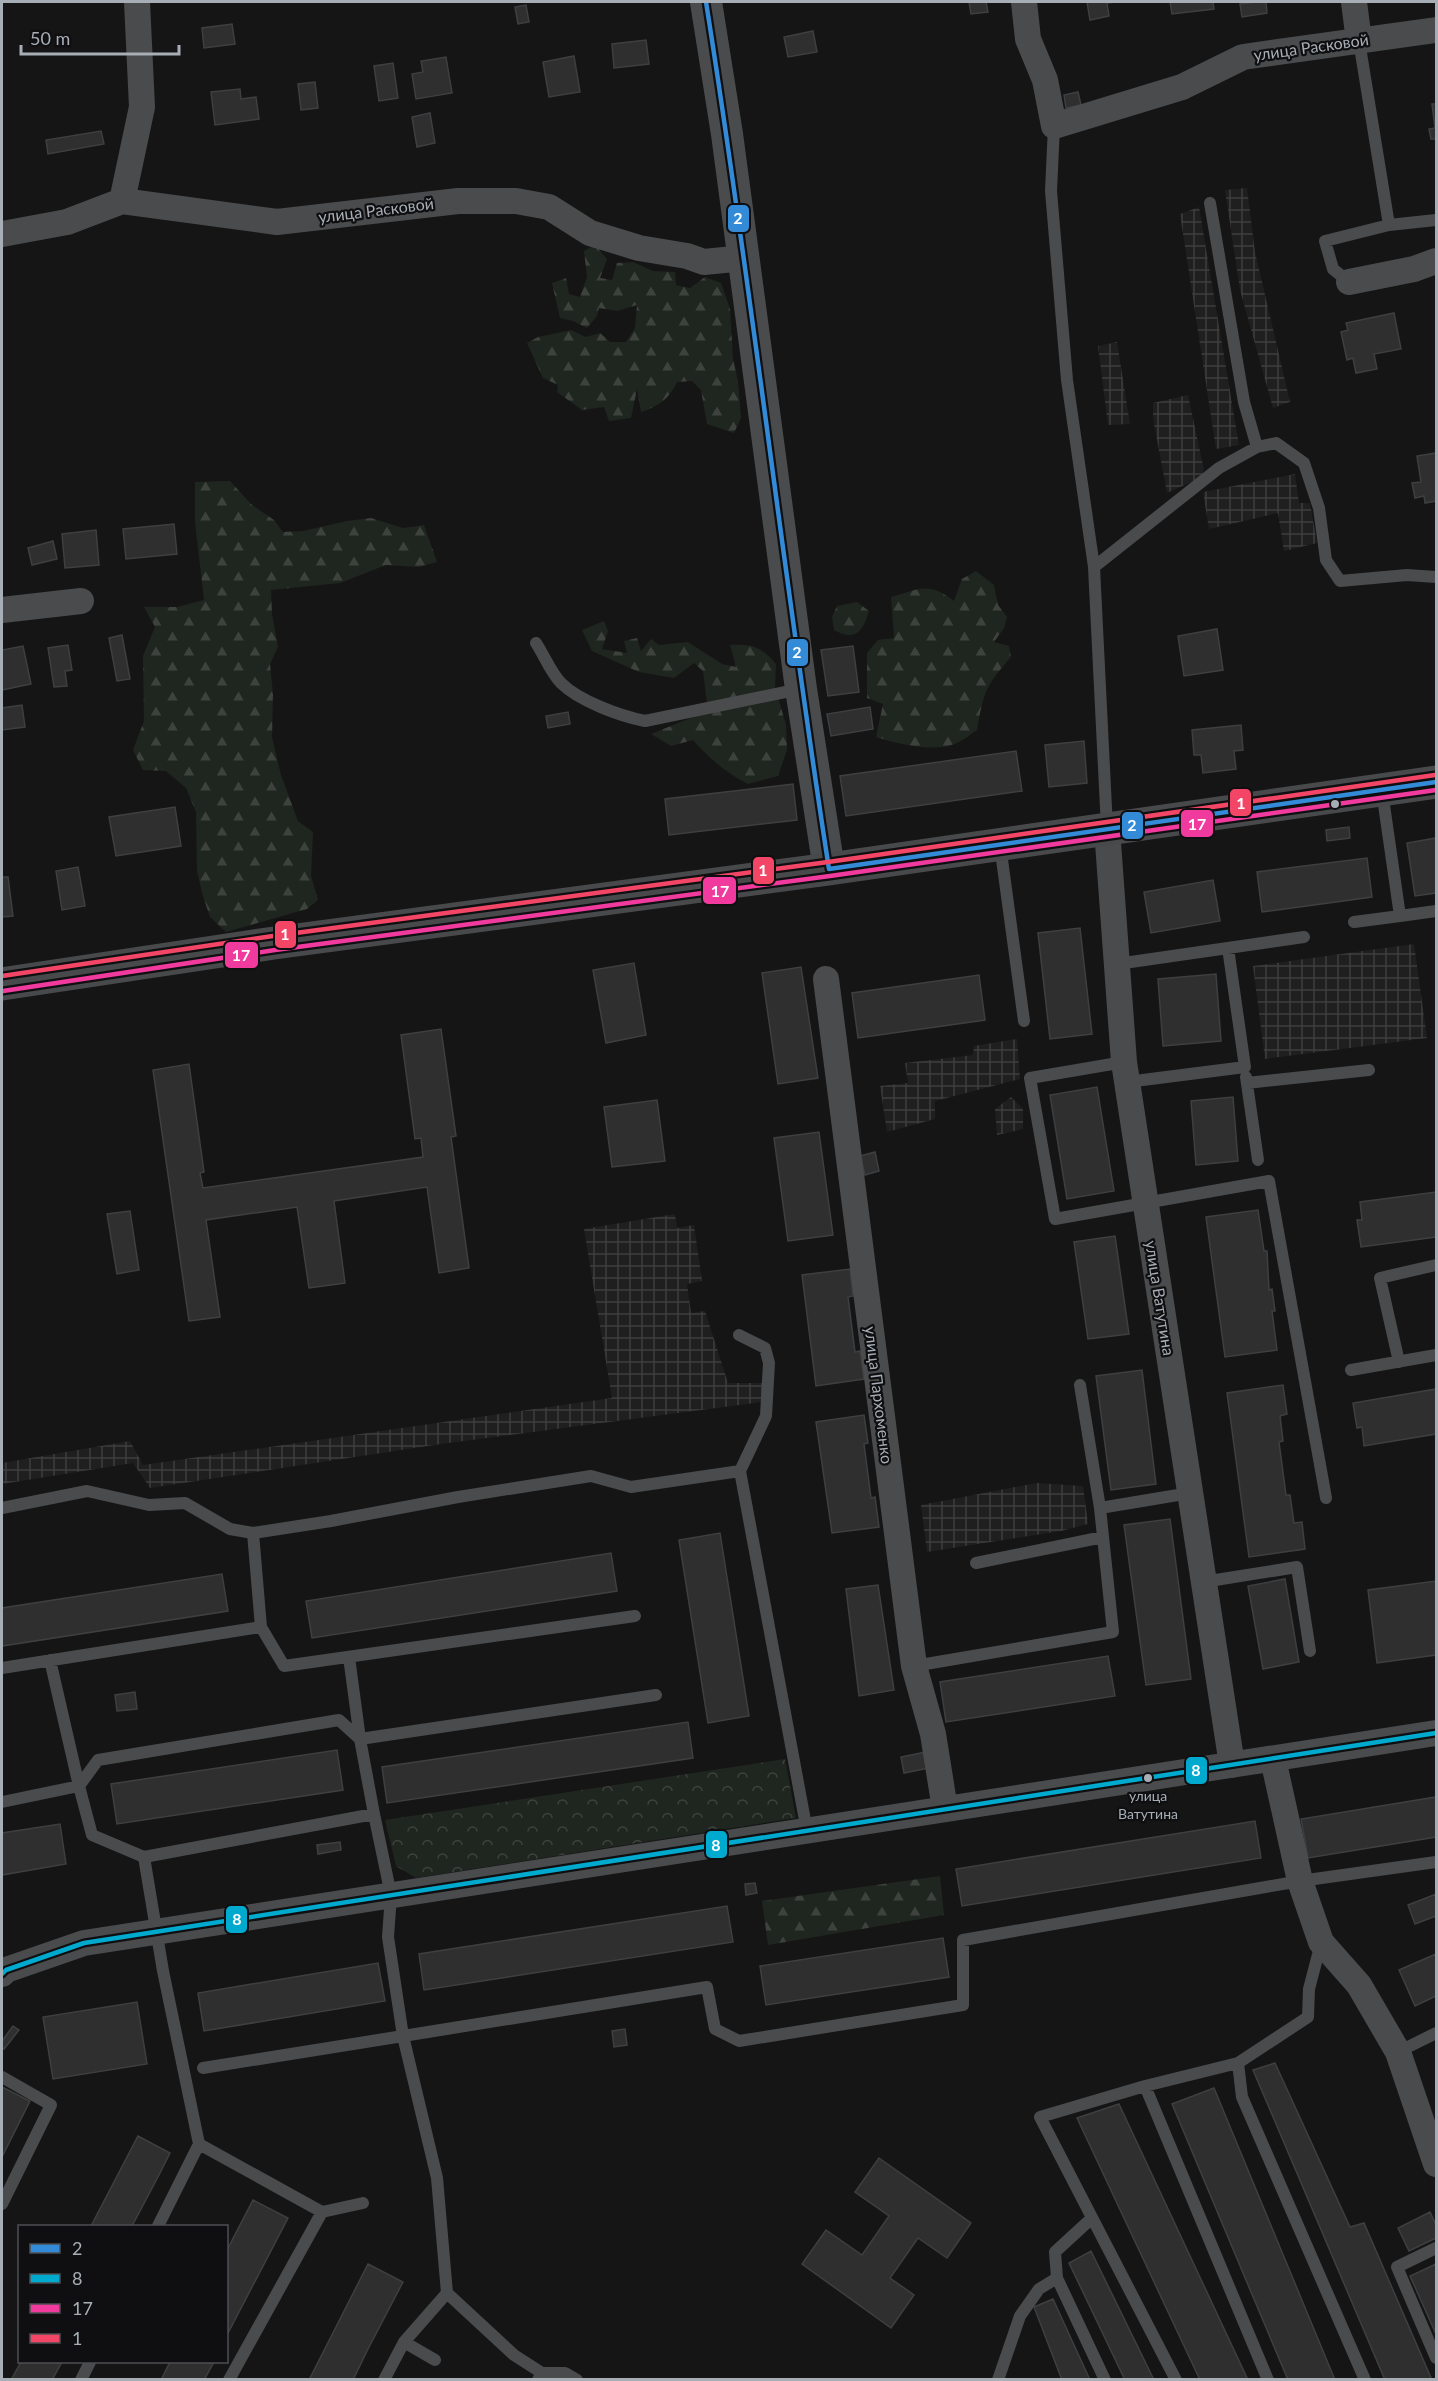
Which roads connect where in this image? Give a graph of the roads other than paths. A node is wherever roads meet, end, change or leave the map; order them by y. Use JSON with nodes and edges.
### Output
{"nodes":[{"id":1,"x":137,"y":2,"type":"edge"},
{"id":2,"x":706,"y":2,"type":"edge"},
{"id":3,"x":1024,"y":2,"type":"edge"},
{"id":4,"x":1354,"y":2,"type":"edge"},
{"id":5,"x":1437,"y":30,"type":"edge"},
{"id":6,"x":1359,"y":41,"type":"junction"},
{"id":7,"x":1054,"y":126,"type":"junction"},
{"id":8,"x":122,"y":201,"type":"junction"},
{"id":9,"x":1210,"y":203,"type":"dead end"},
{"id":10,"x":1437,"y":220,"type":"edge"},
{"id":11,"x":1389,"y":225,"type":"junction"},
{"id":12,"x":2,"y":234,"type":"edge"},
{"id":13,"x":744,"y":258,"type":"junction"},
{"id":14,"x":1437,"y":261,"type":"edge"},
{"id":15,"x":1349,"y":282,"type":"joint"},
{"id":16,"x":1257,"y":447,"type":"junction"},
{"id":17,"x":1094,"y":567,"type":"junction"},
{"id":18,"x":1437,"y":577,"type":"edge"},
{"id":19,"x":81,"y":601,"type":"dead end"},
{"id":20,"x":2,"y":610,"type":"edge"},
{"id":21,"x":536,"y":643,"type":"dead end"},
{"id":22,"x":801,"y":688,"type":"junction"},
{"id":23,"x":1437,"y":782,"type":"edge"},
{"id":24,"x":1382,"y":790,"type":"junction"},
{"id":25,"x":1107,"y":829,"type":"junction"},
{"id":26,"x":999,"y":844,"type":"junction"},
{"id":27,"x":829,"y":868,"type":"junction"},
{"id":28,"x":1437,"y":910,"type":"edge"},
{"id":29,"x":1400,"y":916,"type":"junction"},
{"id":30,"x":1354,"y":922,"type":"dead end"},
{"id":31,"x":1304,"y":937,"type":"dead end"},
{"id":32,"x":1228,"y":948,"type":"junction"},
{"id":33,"x":1117,"y":964,"type":"junction"},
{"id":34,"x":826,"y":979,"type":"dead end"},
{"id":35,"x":2,"y":984,"type":"edge"},
{"id":36,"x":1024,"y":1021,"type":"dead end"},
{"id":37,"x":1245,"y":1066,"type":"junction"},
{"id":38,"x":1369,"y":1070,"type":"dead end"},
{"id":39,"x":1126,"y":1072,"type":"junction"},
{"id":40,"x":1247,"y":1083,"type":"junction"},
{"id":41,"x":1258,"y":1160,"type":"dead end"},
{"id":42,"x":1146,"y":1203,"type":"junction"},
{"id":43,"x":1437,"y":1265,"type":"edge"},
{"id":44,"x":739,"y":1335,"type":"dead end"},
{"id":45,"x":1437,"y":1355,"type":"edge"},
{"id":46,"x":1399,"y":1362,"type":"junction"},
{"id":47,"x":1351,"y":1370,"type":"dead end"},
{"id":48,"x":1080,"y":1385,"type":"dead end"},
{"id":49,"x":740,"y":1471,"type":"junction"},
{"id":50,"x":1190,"y":1493,"type":"junction"},
{"id":51,"x":1326,"y":1498,"type":"dead end"},
{"id":52,"x":2,"y":1508,"type":"edge"},
{"id":53,"x":1100,"y":1508,"type":"junction"},
{"id":54,"x":253,"y":1533,"type":"junction"},
{"id":55,"x":1103,"y":1537,"type":"junction"},
{"id":56,"x":976,"y":1563,"type":"dead end"},
{"id":57,"x":1203,"y":1582,"type":"junction"},
{"id":58,"x":635,"y":1616,"type":"dead end"},
{"id":59,"x":261,"y":1627,"type":"junction"},
{"id":60,"x":1310,"y":1651,"type":"dead end"},
{"id":61,"x":349,"y":1657,"type":"junction"},
{"id":62,"x":50,"y":1660,"type":"junction"},
{"id":63,"x":914,"y":1665,"type":"junction"},
{"id":64,"x":2,"y":1668,"type":"edge"},
{"id":65,"x":656,"y":1695,"type":"dead end"},
{"id":66,"x":1437,"y":1733,"type":"edge"},
{"id":67,"x":360,"y":1739,"type":"junction"},
{"id":68,"x":1273,"y":1759,"type":"junction"},
{"id":69,"x":1232,"y":1765,"type":"junction"},
{"id":70,"x":79,"y":1786,"type":"junction"},
{"id":71,"x":2,"y":1802,"type":"edge"},
{"id":72,"x":945,"y":1809,"type":"junction"},
{"id":73,"x":374,"y":1814,"type":"junction"},
{"id":74,"x":807,"y":1831,"type":"junction"},
{"id":75,"x":144,"y":1857,"type":"junction"},
{"id":76,"x":1437,"y":1862,"type":"edge"},
{"id":77,"x":1300,"y":1881,"type":"junction"},
{"id":78,"x":391,"y":1895,"type":"junction"},
{"id":79,"x":158,"y":1931,"type":"junction"},
{"id":80,"x":1321,"y":1942,"type":"junction"},
{"id":81,"x":2,"y":1974,"type":"edge"},
{"id":82,"x":1437,"y":2033,"type":"edge"},
{"id":83,"x":403,"y":2036,"type":"junction"},
{"id":84,"x":1398,"y":2052,"type":"junction"},
{"id":85,"x":1238,"y":2063,"type":"junction"},
{"id":86,"x":203,"y":2068,"type":"dead end"},
{"id":87,"x":2,"y":2077,"type":"edge"},
{"id":88,"x":1145,"y":2086,"type":"junction"},
{"id":89,"x":200,"y":2144,"type":"junction"},
{"id":90,"x":1436,"y":2162,"type":"edge"},
{"id":91,"x":363,"y":2203,"type":"dead end"},
{"id":92,"x":2,"y":2204,"type":"edge"},
{"id":93,"x":322,"y":2212,"type":"junction"},
{"id":94,"x":1092,"y":2218,"type":"junction"},
{"id":95,"x":159,"y":2225,"type":"edge"},
{"id":96,"x":1437,"y":2248,"type":"edge"},
{"id":97,"x":1057,"y":2278,"type":"junction"},
{"id":98,"x":447,"y":2293,"type":"junction"},
{"id":99,"x":404,"y":2343,"type":"junction"},
{"id":100,"x":1437,"y":2358,"type":"edge"},
{"id":101,"x":435,"y":2360,"type":"dead end"},
{"id":102,"x":89,"y":2363,"type":"edge"},
{"id":103,"x":540,"y":2376,"type":"edge"},
{"id":104,"x":81,"y":2379,"type":"edge"},
{"id":105,"x":229,"y":2379,"type":"edge"},
{"id":106,"x":384,"y":2379,"type":"edge"},
{"id":107,"x":577,"y":2379,"type":"edge"},
{"id":108,"x":998,"y":2379,"type":"edge"},
{"id":109,"x":1105,"y":2379,"type":"edge"},
{"id":110,"x":1176,"y":2379,"type":"edge"},
{"id":111,"x":1268,"y":2379,"type":"edge"},
{"id":112,"x":1365,"y":2379,"type":"edge"}],
"edges":[{"from":1,"to":8,"type":"street"},
{"from":2,"to":13,"type":"street"},
{"from":3,"to":7,"type":"street"},
{"from":4,"to":6,"type":"street"},
{"from":5,"to":6,"type":"street","name":"улица Расковой"},
{"from":6,"to":7,"type":"street","name":"улица Расковой"},
{"from":6,"to":11,"type":"lane"},
{"from":7,"to":17,"type":"lane"},
{"from":8,"to":12,"type":"street","name":"улица Расковой"},
{"from":8,"to":13,"type":"street","name":"улица Расковой"},
{"from":9,"to":16,"type":"lane"},
{"from":10,"to":11,"type":"lane"},
{"from":11,"to":15,"type":"lane"},
{"from":13,"to":22,"type":"street"},
{"from":14,"to":15,"type":"street"},
{"from":16,"to":17,"type":"lane"},
{"from":16,"to":18,"type":"lane"},
{"from":17,"to":25,"type":"lane"},
{"from":19,"to":20,"type":"street"},
{"from":21,"to":22,"type":"lane"},
{"from":22,"to":27,"type":"street"},
{"from":23,"to":24,"type":"main road"},
{"from":24,"to":25,"type":"main road"},
{"from":24,"to":29,"type":"lane"},
{"from":25,"to":26,"type":"main road"},
{"from":25,"to":33,"type":"street","name":"улица Ватутина"},
{"from":26,"to":27,"type":"main road"},
{"from":26,"to":36,"type":"lane"},
{"from":27,"to":35,"type":"main road"},
{"from":28,"to":29,"type":"lane"},
{"from":29,"to":30,"type":"lane"},
{"from":31,"to":32,"type":"lane"},
{"from":32,"to":33,"type":"lane"},
{"from":32,"to":37,"type":"lane"},
{"from":33,"to":39,"type":"street","name":"улица Ватутина"},
{"from":34,"to":63,"type":"street","name":"улица Пархоменко"},
{"from":37,"to":39,"type":"lane"},
{"from":37,"to":40,"type":"lane"},
{"from":38,"to":40,"type":"lane"},
{"from":39,"to":42,"type":"street","name":"улица Ватутина"},
{"from":39,"to":42,"type":"lane"},
{"from":40,"to":41,"type":"lane"},
{"from":42,"to":50,"type":"street","name":"улица Ватутина"},
{"from":42,"to":51,"type":"lane"},
{"from":43,"to":46,"type":"lane"},
{"from":44,"to":49,"type":"lane"},
{"from":45,"to":46,"type":"lane"},
{"from":46,"to":47,"type":"lane"},
{"from":48,"to":53,"type":"lane"},
{"from":49,"to":54,"type":"lane"},
{"from":49,"to":74,"type":"lane"},
{"from":50,"to":53,"type":"lane"},
{"from":50,"to":57,"type":"street","name":"улица Ватутина"},
{"from":52,"to":54,"type":"lane"},
{"from":53,"to":55,"type":"lane"},
{"from":54,"to":59,"type":"lane"},
{"from":55,"to":56,"type":"lane"},
{"from":55,"to":63,"type":"lane"},
{"from":57,"to":60,"type":"lane"},
{"from":57,"to":69,"type":"street","name":"улица Ватутина"},
{"from":58,"to":61,"type":"lane"},
{"from":59,"to":61,"type":"lane"},
{"from":59,"to":62,"type":"lane"},
{"from":61,"to":67,"type":"lane"},
{"from":62,"to":64,"type":"lane"},
{"from":62,"to":70,"type":"lane"},
{"from":63,"to":72,"type":"street","name":"улица Пархоменко"},
{"from":65,"to":67,"type":"lane"},
{"from":66,"to":68,"type":"street"},
{"from":67,"to":70,"type":"lane"},
{"from":67,"to":73,"type":"lane"},
{"from":68,"to":69,"type":"street"},
{"from":68,"to":77,"type":"street"},
{"from":69,"to":72,"type":"street"},
{"from":70,"to":71,"type":"lane"},
{"from":70,"to":75,"type":"lane"},
{"from":72,"to":74,"type":"street"},
{"from":73,"to":75,"type":"lane"},
{"from":73,"to":78,"type":"lane"},
{"from":74,"to":78,"type":"street"},
{"from":75,"to":79,"type":"lane"},
{"from":76,"to":77,"type":"lane"},
{"from":77,"to":80,"type":"street"},
{"from":77,"to":83,"type":"lane"},
{"from":78,"to":79,"type":"street"},
{"from":78,"to":83,"type":"lane"},
{"from":79,"to":81,"type":"street"},
{"from":79,"to":89,"type":"lane"},
{"from":80,"to":84,"type":"street"},
{"from":80,"to":85,"type":"lane"},
{"from":82,"to":84,"type":"lane"},
{"from":83,"to":86,"type":"lane"},
{"from":83,"to":98,"type":"lane"},
{"from":84,"to":90,"type":"street"},
{"from":85,"to":88,"type":"lane"},
{"from":85,"to":112,"type":"lane"},
{"from":87,"to":92,"type":"lane"},
{"from":88,"to":94,"type":"lane"},
{"from":88,"to":111,"type":"lane"},
{"from":89,"to":93,"type":"lane"},
{"from":89,"to":95,"type":"lane"},
{"from":91,"to":93,"type":"lane"},
{"from":93,"to":105,"type":"lane"},
{"from":94,"to":97,"type":"lane"},
{"from":94,"to":110,"type":"lane"},
{"from":96,"to":100,"type":"lane"},
{"from":97,"to":108,"type":"lane"},
{"from":97,"to":109,"type":"lane"},
{"from":98,"to":99,"type":"lane"},
{"from":98,"to":103,"type":"lane"},
{"from":99,"to":101,"type":"lane"},
{"from":99,"to":106,"type":"lane"},
{"from":102,"to":104,"type":"lane"},
{"from":103,"to":107,"type":"lane"}]}
